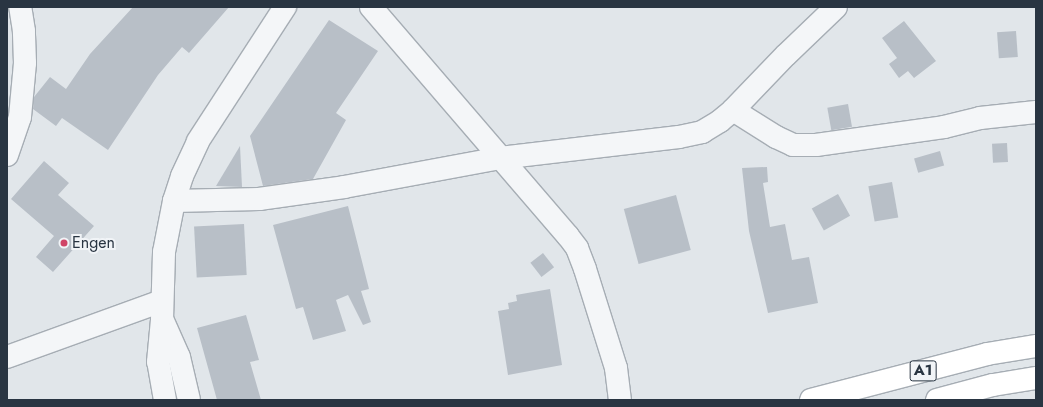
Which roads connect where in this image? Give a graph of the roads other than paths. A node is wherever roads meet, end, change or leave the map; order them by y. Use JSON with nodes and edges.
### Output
{"nodes":[{"id":1,"x":20,"y":7,"type":"edge"},
{"id":2,"x":284,"y":7,"type":"edge"},
{"id":3,"x":371,"y":7,"type":"edge"},
{"id":4,"x":836,"y":7,"type":"edge"},
{"id":5,"x":733,"y":110,"type":"junction"},
{"id":6,"x":1036,"y":112,"type":"edge"},
{"id":7,"x":7,"y":155,"type":"edge"},
{"id":8,"x":500,"y":158,"type":"junction"},
{"id":9,"x":174,"y":201,"type":"junction"},
{"id":10,"x":162,"y":310,"type":"junction"},
{"id":11,"x":1036,"y":346,"type":"edge"},
{"id":12,"x":7,"y":357,"type":"edge"},
{"id":13,"x":1036,"y":378,"type":"edge"},
{"id":14,"x":165,"y":400,"type":"edge"},
{"id":15,"x":189,"y":400,"type":"edge"},
{"id":16,"x":620,"y":400,"type":"edge"},
{"id":17,"x":811,"y":400,"type":"edge"},
{"id":18,"x":937,"y":400,"type":"edge"}],
"edges":[{"from":1,"to":7,"type":"street"},
{"from":2,"to":9,"type":"street"},
{"from":3,"to":8,"type":"street"},
{"from":4,"to":5,"type":"street"},
{"from":5,"to":6,"type":"street"},
{"from":5,"to":8,"type":"street"},
{"from":8,"to":9,"type":"street"},
{"from":8,"to":16,"type":"street"},
{"from":9,"to":10,"type":"street"},
{"from":10,"to":12,"type":"street"},
{"from":10,"to":14,"type":"street"},
{"from":10,"to":15,"type":"street"},
{"from":11,"to":17,"type":"highway","number":"A1"},
{"from":13,"to":18,"type":"highway","number":"A1"}]}
